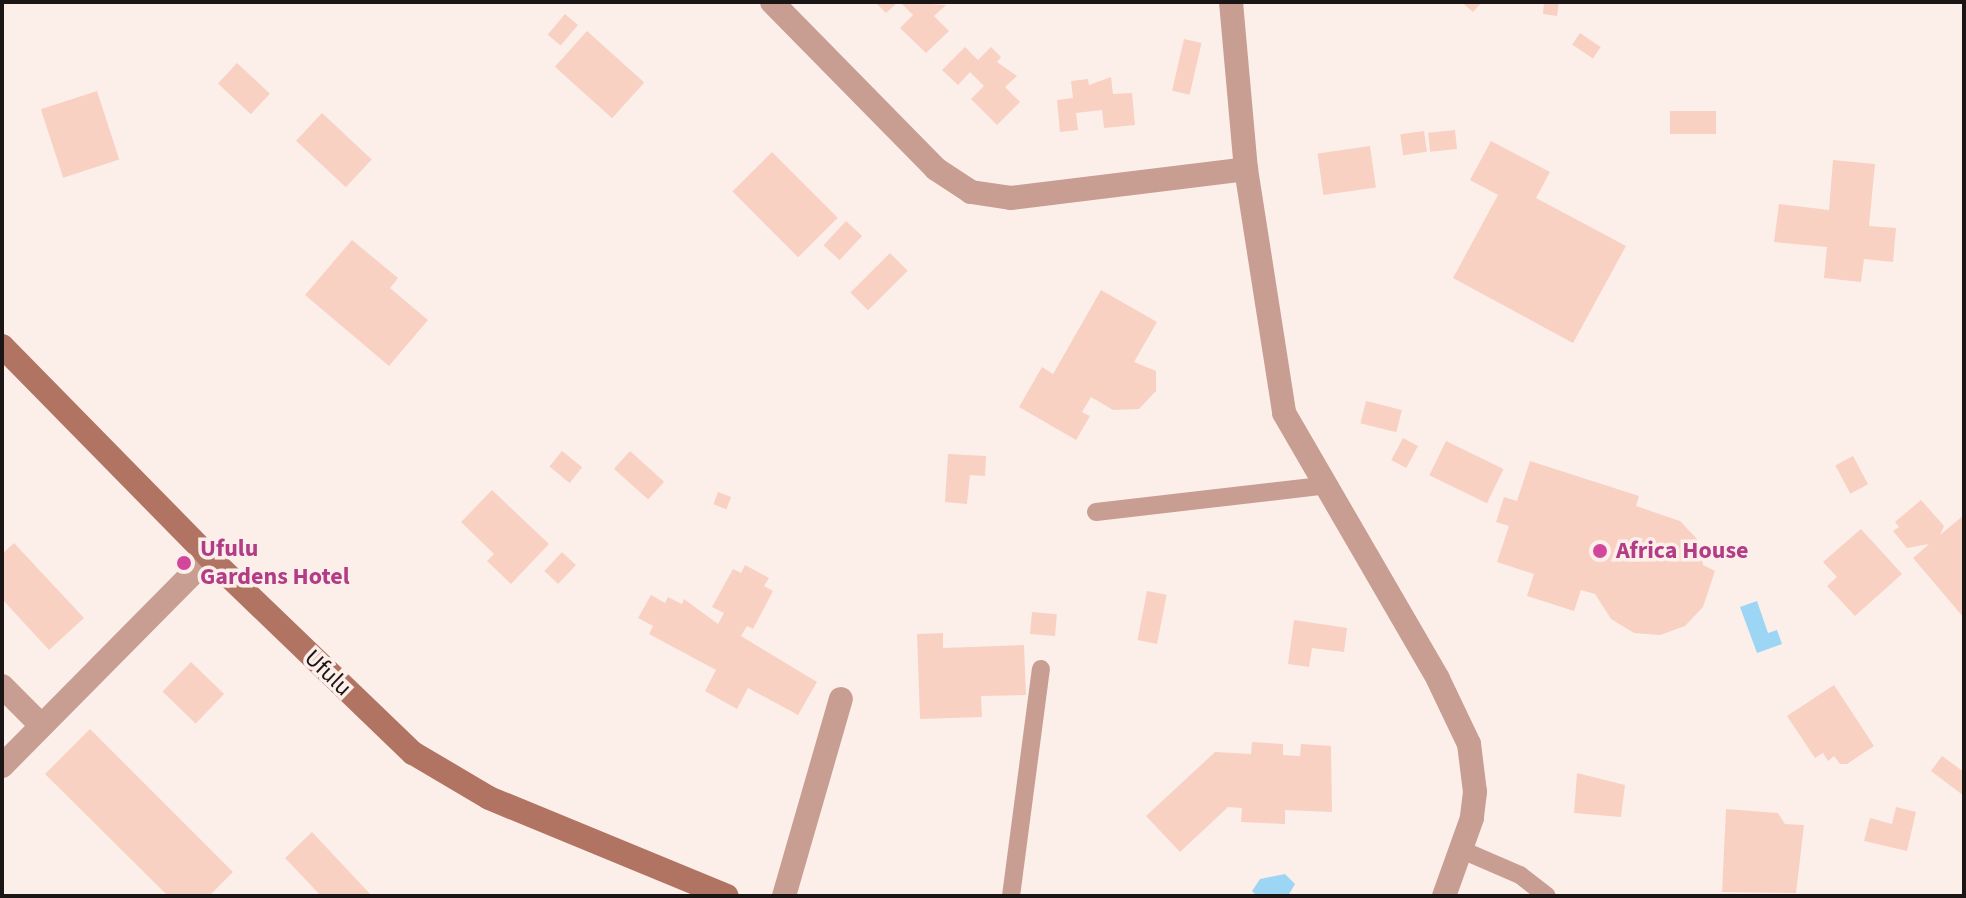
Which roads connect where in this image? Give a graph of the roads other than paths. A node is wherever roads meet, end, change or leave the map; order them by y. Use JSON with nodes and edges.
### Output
{"nodes":[{"id":1,"x":772,"y":2,"type":"edge"},
{"id":2,"x":1231,"y":2,"type":"edge"},
{"id":3,"x":1246,"y":169,"type":"junction"},
{"id":4,"x":2,"y":346,"type":"edge"},
{"id":5,"x":1322,"y":486,"type":"junction"},
{"id":6,"x":1096,"y":512,"type":"dead end"},
{"id":7,"x":209,"y":557,"type":"junction"},
{"id":8,"x":1041,"y":669,"type":"dead end"},
{"id":9,"x":2,"y":686,"type":"edge"},
{"id":10,"x":841,"y":699,"type":"dead end"},
{"id":11,"x":41,"y":725,"type":"junction"},
{"id":12,"x":2,"y":766,"type":"edge"},
{"id":13,"x":1462,"y":850,"type":"junction"},
{"id":14,"x":727,"y":896,"type":"edge"},
{"id":15,"x":784,"y":896,"type":"edge"},
{"id":16,"x":1011,"y":896,"type":"edge"},
{"id":17,"x":1444,"y":896,"type":"edge"},
{"id":18,"x":1547,"y":896,"type":"edge"}],
"edges":[{"from":1,"to":3,"type":"street"},
{"from":2,"to":3,"type":"street"},
{"from":3,"to":5,"type":"street"},
{"from":4,"to":7,"type":"street","name":"Ufulu"},
{"from":5,"to":6,"type":"lane"},
{"from":5,"to":13,"type":"street"},
{"from":7,"to":11,"type":"street"},
{"from":7,"to":14,"type":"street","name":"Ufulu"},
{"from":8,"to":16,"type":"lane"},
{"from":9,"to":11,"type":"street"},
{"from":10,"to":15,"type":"street"},
{"from":11,"to":12,"type":"street"},
{"from":13,"to":17,"type":"street"},
{"from":13,"to":18,"type":"lane"}]}
